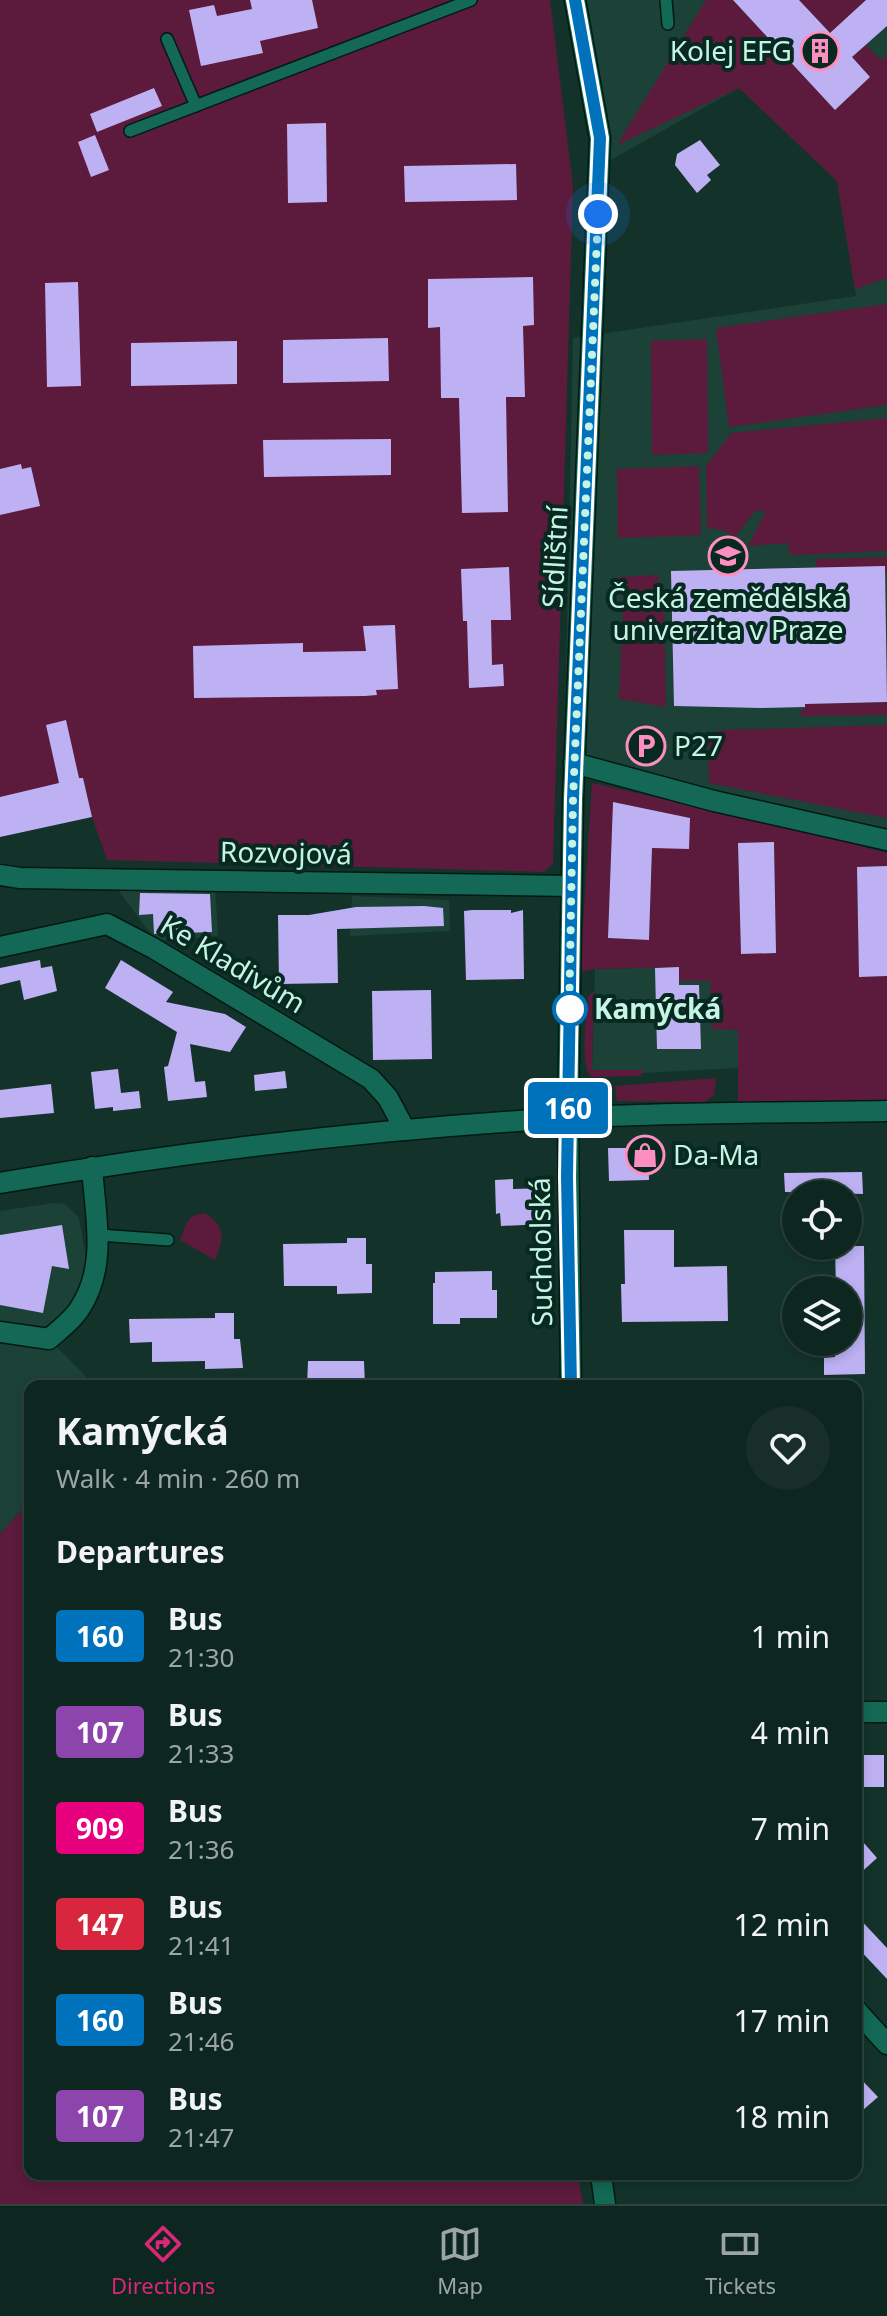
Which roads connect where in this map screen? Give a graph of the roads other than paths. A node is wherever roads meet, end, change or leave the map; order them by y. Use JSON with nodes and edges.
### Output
{"nodes":[{"id":1,"x":471,"y":0,"type":"edge"},
{"id":2,"x":575,"y":0,"type":"edge"},
{"id":3,"x":666,"y":0,"type":"edge"},
{"id":4,"x":668,"y":24,"type":"dead end"},
{"id":5,"x":167,"y":39,"type":"dead end"},
{"id":6,"x":196,"y":106,"type":"junction"},
{"id":7,"x":130,"y":131,"type":"dead end"},
{"id":8,"x":574,"y":763,"type":"junction"},
{"id":9,"x":887,"y":840,"type":"edge"},
{"id":10,"x":0,"y":875,"type":"edge"},
{"id":11,"x":571,"y":886,"type":"junction"},
{"id":12,"x":0,"y":947,"type":"edge"},
{"id":13,"x":887,"y":1111,"type":"edge"},
{"id":14,"x":568,"y":1118,"type":"junction"},
{"id":15,"x":405,"y":1130,"type":"junction"},
{"id":16,"x":92,"y":1167,"type":"junction"},
{"id":17,"x":0,"y":1183,"type":"edge"},
{"id":18,"x":99,"y":1235,"type":"junction"},
{"id":19,"x":168,"y":1240,"type":"dead end"},
{"id":20,"x":0,"y":1332,"type":"edge"},
{"id":21,"x":571,"y":1380,"type":"edge"},
{"id":22,"x":862,"y":1712,"type":"edge"},
{"id":23,"x":887,"y":1712,"type":"edge"},
{"id":24,"x":862,"y":2017,"type":"edge"},
{"id":25,"x":887,"y":2044,"type":"edge"},
{"id":26,"x":602,"y":2180,"type":"edge"},
{"id":27,"x":605,"y":2204,"type":"edge"}],
"edges":[{"from":1,"to":6,"type":"lane"},
{"from":2,"to":8,"type":"street","name":"Sídlištní"},
{"from":3,"to":4,"type":"lane"},
{"from":5,"to":6,"type":"lane"},
{"from":6,"to":7,"type":"lane"},
{"from":8,"to":9,"type":"street"},
{"from":8,"to":11,"type":"street","name":"Sídlištní"},
{"from":10,"to":11,"type":"street","name":"Rozvojová"},
{"from":11,"to":14,"type":"street","name":"Sídlištní"},
{"from":12,"to":15,"type":"street","name":"Ke Kladivům"},
{"from":13,"to":14,"type":"street"},
{"from":14,"to":15,"type":"street"},
{"from":14,"to":21,"type":"street","name":"Suchdolská"},
{"from":15,"to":16,"type":"street"},
{"from":16,"to":17,"type":"street"},
{"from":16,"to":18,"type":"street"},
{"from":18,"to":19,"type":"lane"},
{"from":18,"to":20,"type":"street"},
{"from":22,"to":23,"type":"street"},
{"from":24,"to":25,"type":"street"},
{"from":26,"to":27,"type":"street"}]}
